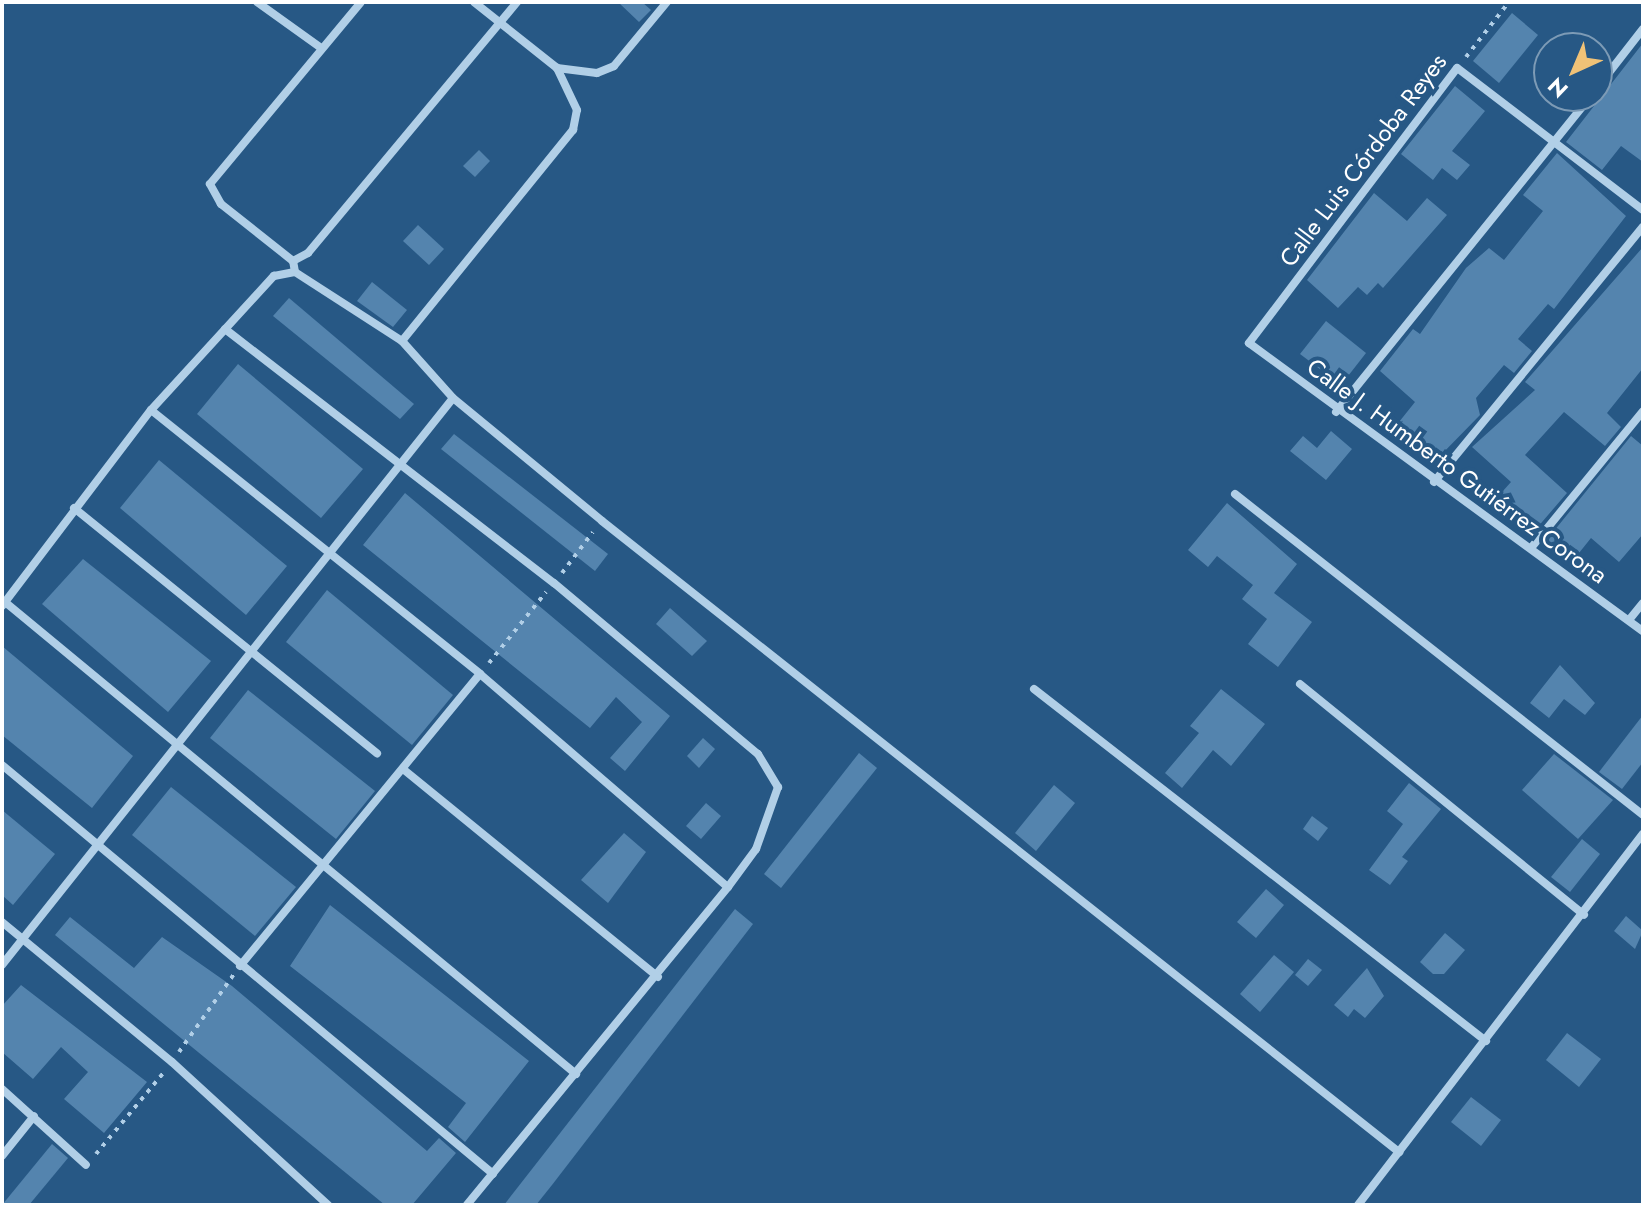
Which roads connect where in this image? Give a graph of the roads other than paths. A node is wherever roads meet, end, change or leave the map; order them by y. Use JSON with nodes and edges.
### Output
{"nodes":[{"id":1,"x":257,"y":2,"type":"edge"},
{"id":2,"x":361,"y":2,"type":"edge"},
{"id":3,"x":474,"y":2,"type":"edge"},
{"id":4,"x":517,"y":2,"type":"edge"},
{"id":5,"x":667,"y":2,"type":"edge"},
{"id":6,"x":500,"y":22,"type":"junction"},
{"id":7,"x":1643,"y":29,"type":"edge"},
{"id":8,"x":321,"y":48,"type":"junction"},
{"id":9,"x":1613,"y":67,"type":"edge"},
{"id":10,"x":557,"y":68,"type":"junction"},
{"id":11,"x":1579,"y":112,"type":"edge"},
{"id":12,"x":1555,"y":143,"type":"junction"},
{"id":13,"x":1643,"y":210,"type":"edge"},
{"id":14,"x":1643,"y":227,"type":"edge"},
{"id":15,"x":293,"y":261,"type":"junction"},
{"id":16,"x":295,"y":272,"type":"junction"},
{"id":17,"x":225,"y":329,"type":"junction"},
{"id":18,"x":402,"y":341,"type":"junction"},
{"id":19,"x":1249,"y":343,"type":"joint"},
{"id":20,"x":453,"y":398,"type":"junction"},
{"id":21,"x":151,"y":410,"type":"junction"},
{"id":22,"x":1643,"y":411,"type":"edge"},
{"id":23,"x":1336,"y":412,"type":"junction"},
{"id":24,"x":399,"y":464,"type":"junction"},
{"id":25,"x":1434,"y":482,"type":"junction"},
{"id":26,"x":1235,"y":494,"type":"dead end"},
{"id":27,"x":74,"y":508,"type":"junction"},
{"id":28,"x":1531,"y":548,"type":"junction"},
{"id":29,"x":327,"y":553,"type":"junction"},
{"id":30,"x":1643,"y":603,"type":"edge"},
{"id":31,"x":3,"y":604,"type":"edge"},
{"id":32,"x":1629,"y":620,"type":"junction"},
{"id":33,"x":1643,"y":631,"type":"edge"},
{"id":34,"x":254,"y":649,"type":"junction"},
{"id":35,"x":480,"y":674,"type":"junction"},
{"id":36,"x":1300,"y":684,"type":"dead end"},
{"id":37,"x":1034,"y":689,"type":"dead end"},
{"id":38,"x":180,"y":742,"type":"junction"},
{"id":39,"x":377,"y":753,"type":"dead end"},
{"id":40,"x":2,"y":765,"type":"edge"},
{"id":41,"x":403,"y":769,"type":"junction"},
{"id":42,"x":1643,"y":815,"type":"edge"},
{"id":43,"x":1643,"y":834,"type":"edge"},
{"id":44,"x":100,"y":841,"type":"junction"},
{"id":45,"x":330,"y":865,"type":"junction"},
{"id":46,"x":728,"y":887,"type":"junction"},
{"id":47,"x":1584,"y":915,"type":"junction"},
{"id":48,"x":2,"y":922,"type":"edge"},
{"id":49,"x":23,"y":939,"type":"junction"},
{"id":50,"x":2,"y":965,"type":"edge"},
{"id":51,"x":240,"y":966,"type":"junction"},
{"id":52,"x":658,"y":977,"type":"junction"},
{"id":53,"x":1486,"y":1041,"type":"junction"},
{"id":54,"x":576,"y":1074,"type":"junction"},
{"id":55,"x":2,"y":1089,"type":"edge"},
{"id":56,"x":34,"y":1116,"type":"junction"},
{"id":57,"x":1399,"y":1152,"type":"junction"},
{"id":58,"x":2,"y":1156,"type":"edge"},
{"id":59,"x":86,"y":1165,"type":"dead end"},
{"id":60,"x":493,"y":1174,"type":"junction"},
{"id":61,"x":328,"y":1205,"type":"edge"},
{"id":62,"x":467,"y":1205,"type":"edge"},
{"id":63,"x":1358,"y":1205,"type":"edge"}],
"edges":[{"from":1,"to":8,"type":"street"},
{"from":2,"to":8,"type":"street"},
{"from":3,"to":6,"type":"street"},
{"from":4,"to":6,"type":"street"},
{"from":5,"to":10,"type":"street"},
{"from":6,"to":10,"type":"street"},
{"from":6,"to":15,"type":"street"},
{"from":7,"to":9,"type":"street"},
{"from":8,"to":15,"type":"street"},
{"from":10,"to":18,"type":"street"},
{"from":11,"to":12,"type":"street"},
{"from":12,"to":13,"type":"street"},
{"from":12,"to":19,"type":"street","name":"Calle Luis Córdoba Reyes"},
{"from":12,"to":23,"type":"street"},
{"from":14,"to":25,"type":"street"},
{"from":15,"to":16,"type":"street"},
{"from":16,"to":17,"type":"street"},
{"from":16,"to":18,"type":"street"},
{"from":17,"to":21,"type":"street"},
{"from":17,"to":24,"type":"street"},
{"from":18,"to":20,"type":"street"},
{"from":19,"to":23,"type":"street","name":"Calle J. Humberto Gutiérrez Corona"},
{"from":20,"to":24,"type":"street"},
{"from":20,"to":57,"type":"street"},
{"from":21,"to":27,"type":"street"},
{"from":21,"to":29,"type":"street"},
{"from":22,"to":28,"type":"street"},
{"from":23,"to":25,"type":"street","name":"Calle J. Humberto Gutiérrez Corona"},
{"from":24,"to":29,"type":"street"},
{"from":24,"to":46,"type":"street"},
{"from":25,"to":28,"type":"street","name":"Calle J. Humberto Gutiérrez Corona"},
{"from":26,"to":42,"type":"street"},
{"from":27,"to":31,"type":"street"},
{"from":27,"to":34,"type":"street"},
{"from":28,"to":32,"type":"street","name":"Calle J. Humberto Gutiérrez Corona"},
{"from":29,"to":34,"type":"street"},
{"from":29,"to":35,"type":"street"},
{"from":30,"to":32,"type":"street"},
{"from":31,"to":38,"type":"street"},
{"from":32,"to":33,"type":"street","name":"Calle J. Humberto Gutiérrez Corona"},
{"from":34,"to":38,"type":"street"},
{"from":34,"to":39,"type":"street"},
{"from":35,"to":41,"type":"street"},
{"from":35,"to":46,"type":"street"},
{"from":36,"to":47,"type":"street"},
{"from":37,"to":53,"type":"street"},
{"from":38,"to":44,"type":"street"},
{"from":38,"to":45,"type":"street"},
{"from":40,"to":44,"type":"street"},
{"from":41,"to":45,"type":"street"},
{"from":41,"to":52,"type":"street"},
{"from":43,"to":47,"type":"street"},
{"from":44,"to":49,"type":"street"},
{"from":44,"to":51,"type":"street"},
{"from":45,"to":51,"type":"street"},
{"from":45,"to":54,"type":"street"},
{"from":46,"to":52,"type":"street"},
{"from":47,"to":53,"type":"street"},
{"from":48,"to":49,"type":"street"},
{"from":49,"to":50,"type":"street"},
{"from":49,"to":61,"type":"street"},
{"from":51,"to":60,"type":"street"},
{"from":52,"to":54,"type":"street"},
{"from":53,"to":57,"type":"street"},
{"from":54,"to":60,"type":"street"},
{"from":55,"to":56,"type":"street"},
{"from":56,"to":58,"type":"street"},
{"from":56,"to":59,"type":"street"},
{"from":57,"to":63,"type":"street"},
{"from":60,"to":62,"type":"street"}]}
